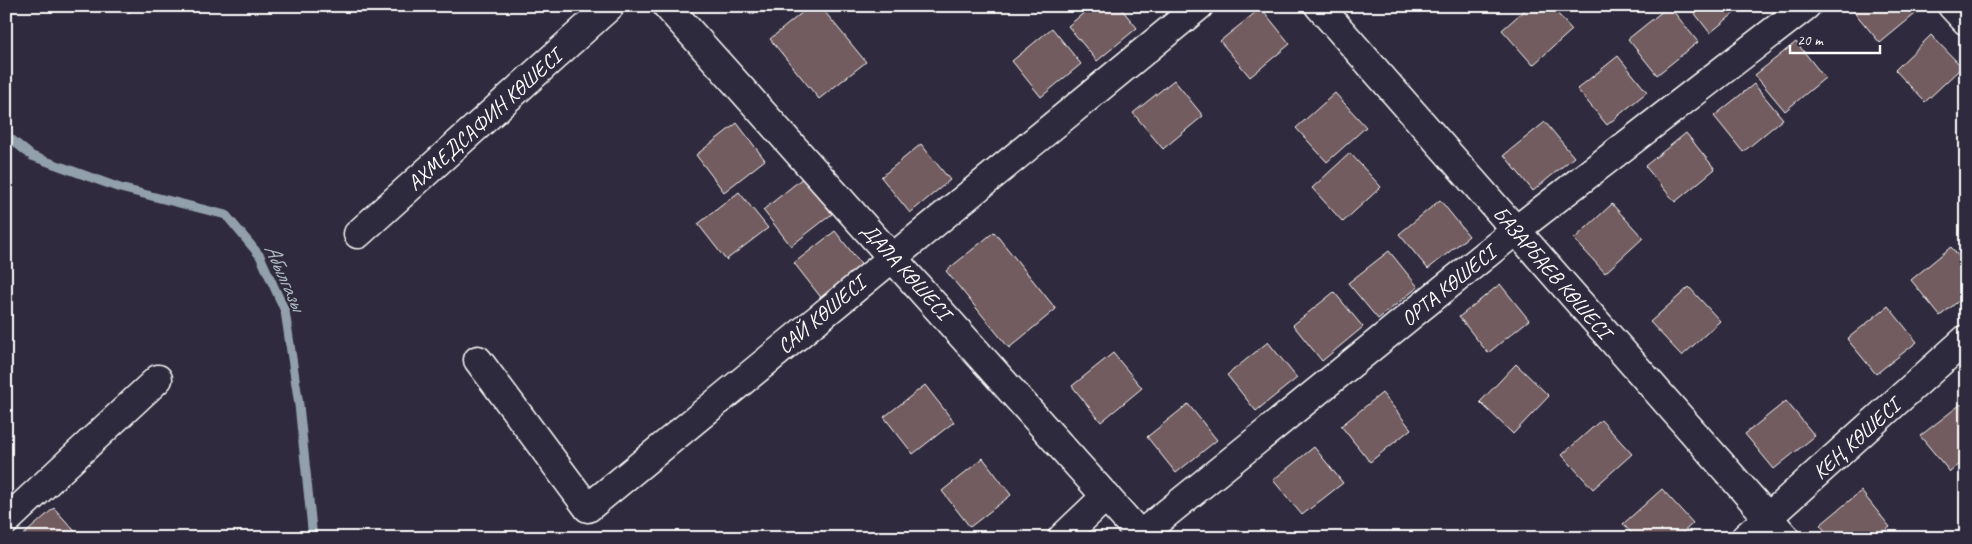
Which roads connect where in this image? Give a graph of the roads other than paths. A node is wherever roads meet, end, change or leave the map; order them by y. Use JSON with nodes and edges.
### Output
{"nodes":[{"id":1,"x":610,"y":6,"type":"edge"},
{"id":2,"x":667,"y":6,"type":"edge"},
{"id":3,"x":1199,"y":6,"type":"edge"},
{"id":4,"x":1319,"y":6,"type":"edge"},
{"id":5,"x":1806,"y":6,"type":"edge"},
{"id":6,"x":1952,"y":6,"type":"edge"},
{"id":7,"x":1966,"y":21,"type":"edge"},
{"id":8,"x":1516,"y":231,"type":"junction"},
{"id":9,"x":358,"y":234,"type":"dead end"},
{"id":10,"x":893,"y":256,"type":"junction"},
{"id":11,"x":1966,"y":339,"type":"edge"},
{"id":12,"x":478,"y":360,"type":"dead end"},
{"id":13,"x":158,"y":379,"type":"dead end"},
{"id":14,"x":1106,"y":496,"type":"junction"},
{"id":15,"x":6,"y":521,"type":"edge"},
{"id":16,"x":1777,"y":528,"type":"edge"},
{"id":17,"x":1142,"y":536,"type":"edge"},
{"id":18,"x":1062,"y":538,"type":"edge"},
{"id":19,"x":1745,"y":538,"type":"edge"}],
"edges":[{"from":1,"to":9,"type":"street","name":"АХМЕДСАФИН КӨШЕСІ"},
{"from":2,"to":10,"type":"street","name":"ДАЛА КӨШЕСІ"},
{"from":3,"to":10,"type":"street","name":"САЙ КӨШЕСІ"},
{"from":4,"to":8,"type":"street","name":"БАЗАРБАЕВ КӨШЕСІ"},
{"from":5,"to":8,"type":"street","name":"ОРТА КӨШЕСІ"},
{"from":6,"to":7,"type":"street"},
{"from":8,"to":16,"type":"street","name":"БАЗАРБАЕВ КӨШЕСІ"},
{"from":8,"to":17,"type":"street","name":"ОРТА КӨШЕСІ"},
{"from":10,"to":12,"type":"street","name":"САЙ КӨШЕСІ"},
{"from":10,"to":14,"type":"street","name":"ДАЛА КӨШЕСІ"},
{"from":11,"to":16,"type":"street","name":"КЕҢ КӨШЕСІ"},
{"from":13,"to":15,"type":"street"},
{"from":14,"to":17,"type":"street","name":"ДАЛА КӨШЕСІ"},
{"from":14,"to":18,"type":"street"},
{"from":16,"to":19,"type":"street","name":"КЕҢ КӨШЕСІ"}]}
